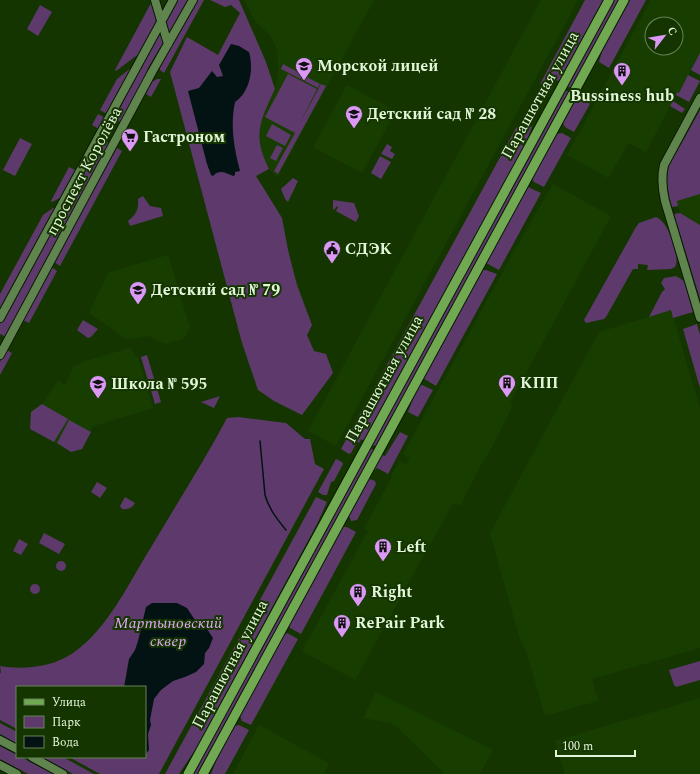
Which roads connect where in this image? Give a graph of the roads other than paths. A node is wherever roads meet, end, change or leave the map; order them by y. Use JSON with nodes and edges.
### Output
{"nodes":[{"id":1,"x":155,"y":0,"type":"edge"},
{"id":2,"x":173,"y":0,"type":"edge"},
{"id":3,"x":193,"y":0,"type":"edge"},
{"id":4,"x":609,"y":0,"type":"edge"},
{"id":5,"x":624,"y":0,"type":"edge"},
{"id":6,"x":161,"y":21,"type":"junction"},
{"id":7,"x":168,"y":44,"type":"junction"},
{"id":8,"x":700,"y":98,"type":"edge"},
{"id":9,"x":0,"y":318,"type":"edge"},
{"id":10,"x":700,"y":318,"type":"edge"},
{"id":11,"x":0,"y":355,"type":"edge"},
{"id":12,"x":0,"y":740,"type":"edge"},
{"id":13,"x":16,"y":748,"type":"edge"},
{"id":14,"x":34,"y":758,"type":"edge"},
{"id":15,"x":0,"y":765,"type":"edge"},
{"id":16,"x":17,"y":774,"type":"edge"},
{"id":17,"x":63,"y":774,"type":"edge"},
{"id":18,"x":188,"y":774,"type":"edge"},
{"id":19,"x":203,"y":774,"type":"edge"}],
"edges":[{"from":1,"to":6,"type":"street"},
{"from":2,"to":6,"type":"street","name":"проспект Королёва"},
{"from":3,"to":7,"type":"street","name":"проспект Королёва"},
{"from":4,"to":18,"type":"main road","name":"Парашютная улица"},
{"from":5,"to":19,"type":"main road","name":"Парашютная улица"},
{"from":6,"to":7,"type":"street"},
{"from":6,"to":9,"type":"street","name":"проспект Королёва"},
{"from":7,"to":11,"type":"street","name":"проспект Королёва"},
{"from":8,"to":10,"type":"street"},
{"from":12,"to":13,"type":"street"},
{"from":14,"to":17,"type":"street"},
{"from":15,"to":16,"type":"street"}]}
